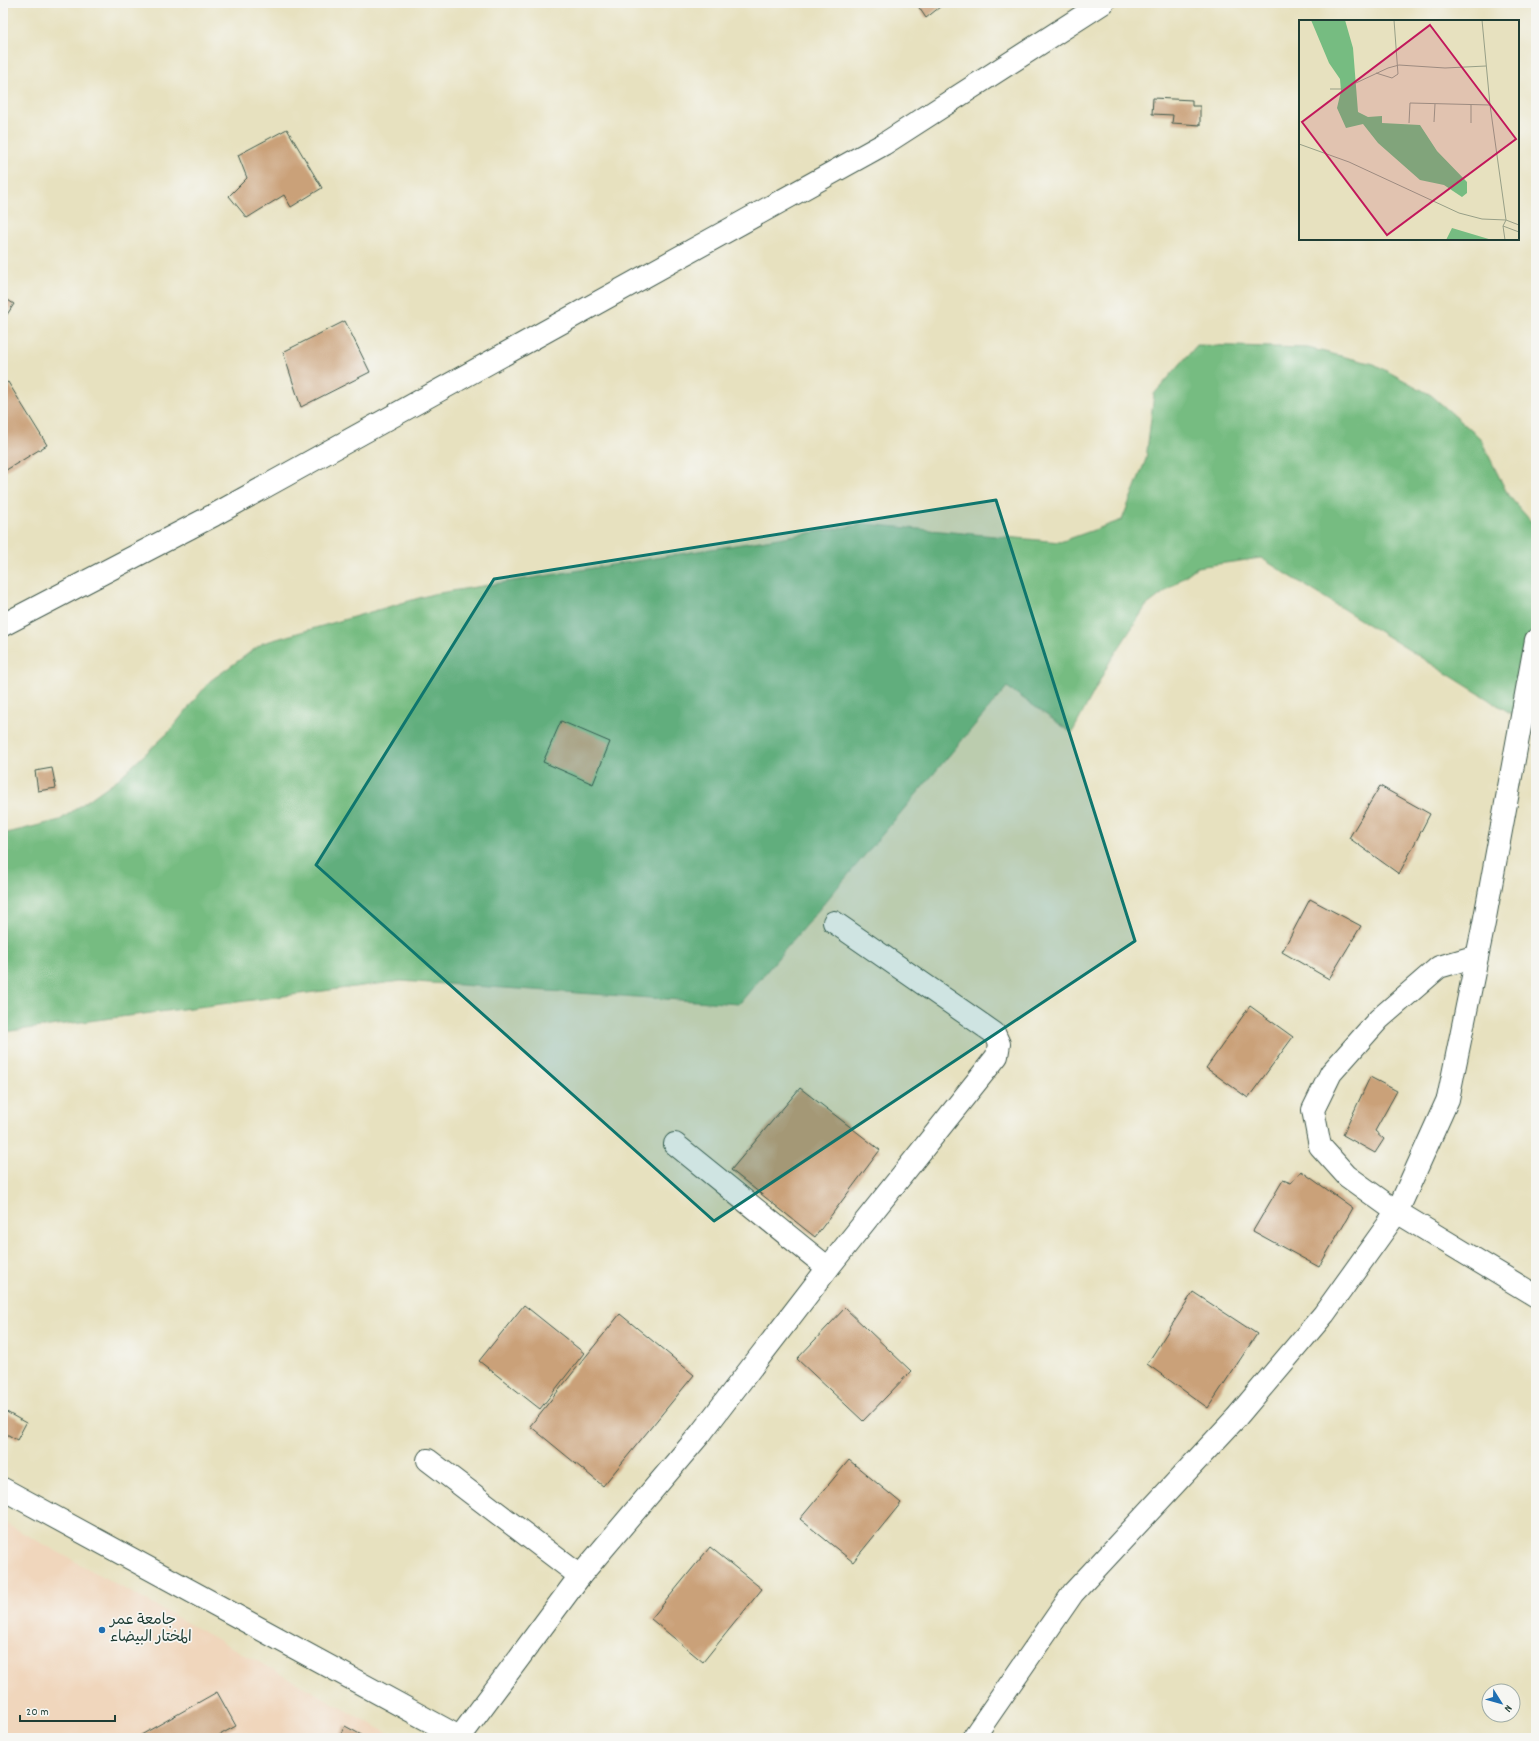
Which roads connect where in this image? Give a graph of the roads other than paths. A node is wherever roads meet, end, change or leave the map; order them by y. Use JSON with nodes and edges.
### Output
{"nodes":[{"id":1,"x":1103,"y":3,"type":"edge"},
{"id":2,"x":3,"y":625,"type":"edge"},
{"id":3,"x":1536,"y":640,"type":"edge"},
{"id":4,"x":834,"y":922,"type":"dead end"},
{"id":5,"x":1477,"y":956,"type":"junction"},
{"id":6,"x":675,"y":1144,"type":"dead end"},
{"id":7,"x":1398,"y":1212,"type":"junction"},
{"id":8,"x":828,"y":1268,"type":"junction"},
{"id":9,"x":1536,"y":1296,"type":"edge"},
{"id":10,"x":428,"y":1460,"type":"dead end"},
{"id":11,"x":3,"y":1489,"type":"edge"},
{"id":12,"x":580,"y":1576,"type":"junction"},
{"id":13,"x":460,"y":1738,"type":"edge"},
{"id":14,"x":973,"y":1738,"type":"edge"}],
"edges":[{"from":1,"to":2,"type":"street"},
{"from":3,"to":5,"type":"street"},
{"from":4,"to":8,"type":"street"},
{"from":5,"to":7,"type":"street"},
{"from":5,"to":7,"type":"street"},
{"from":6,"to":8,"type":"street"},
{"from":7,"to":9,"type":"street"},
{"from":7,"to":14,"type":"street"},
{"from":8,"to":12,"type":"street"},
{"from":10,"to":12,"type":"street"},
{"from":11,"to":13,"type":"street"},
{"from":12,"to":13,"type":"street"}]}
